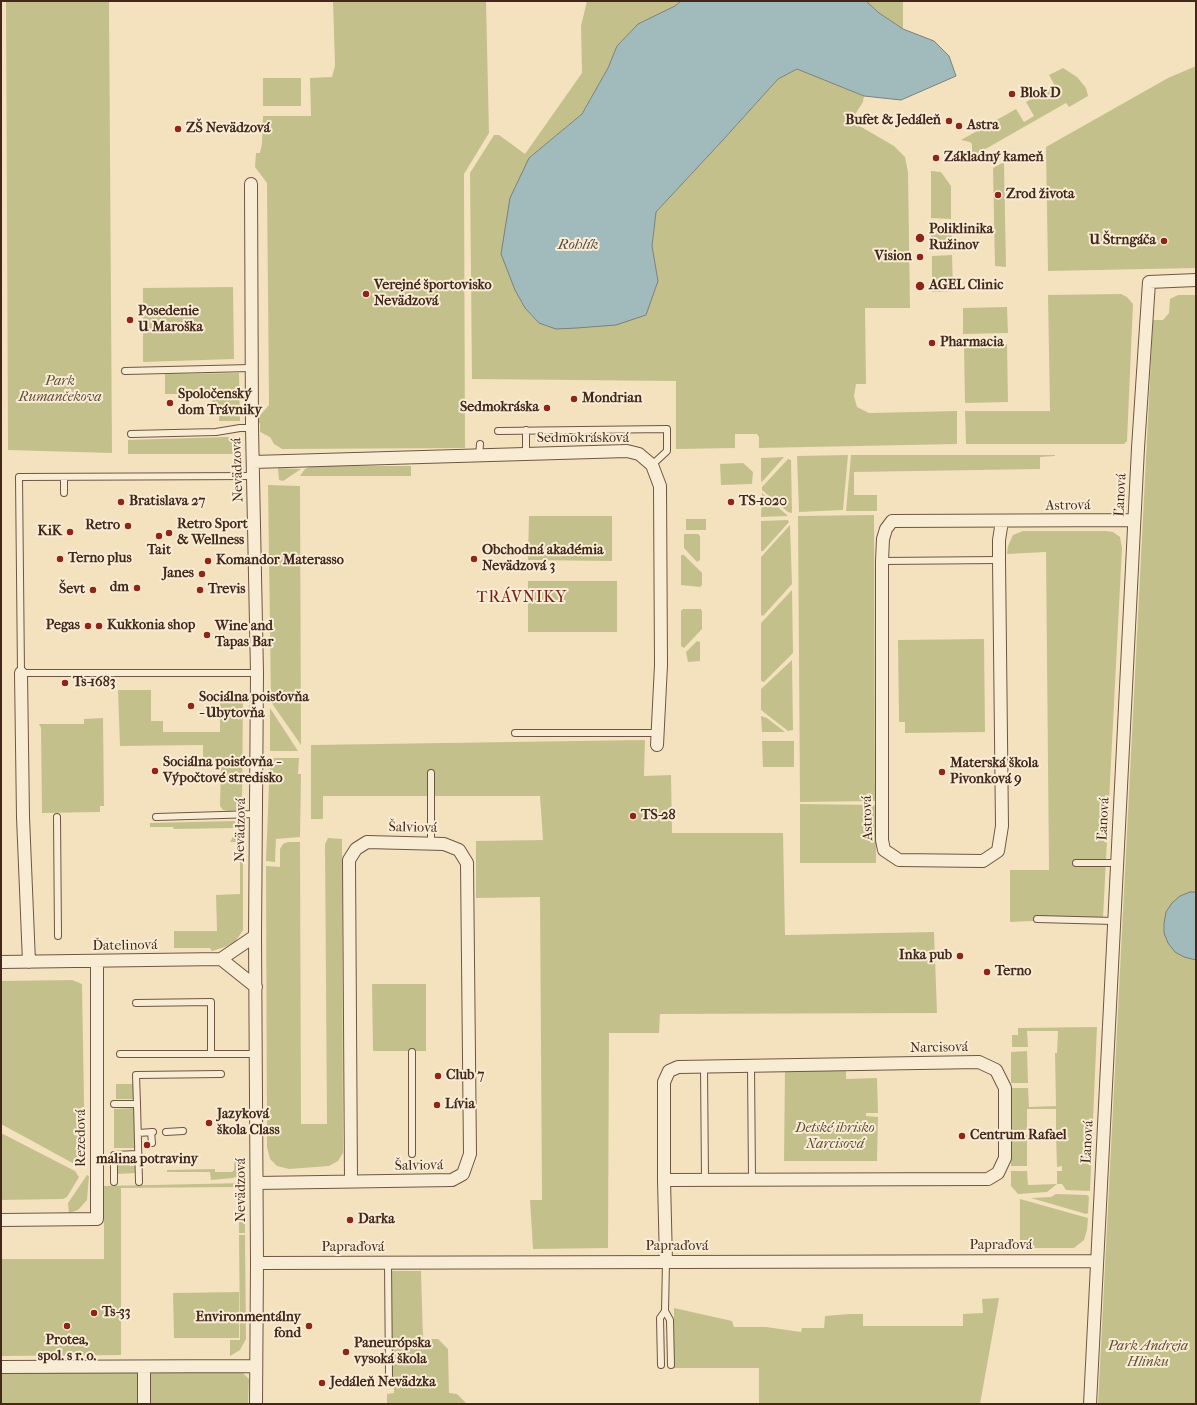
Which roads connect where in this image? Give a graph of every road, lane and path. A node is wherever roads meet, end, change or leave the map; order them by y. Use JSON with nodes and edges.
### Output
{"nodes":[{"id":1,"x":251,"y":184,"type":"dead end"},
{"id":2,"x":1196,"y":280,"type":"edge"},
{"id":3,"x":251,"y":368,"type":"junction"},
{"id":4,"x":125,"y":370,"type":"dead end"},
{"id":5,"x":252,"y":428,"type":"junction"},
{"id":6,"x":526,"y":430,"type":"junction"},
{"id":7,"x":498,"y":431,"type":"dead end"},
{"id":8,"x":131,"y":434,"type":"dead end"},
{"id":9,"x":526,"y":454,"type":"junction"},
{"id":10,"x":253,"y":462,"type":"junction"},
{"id":11,"x":652,"y":465,"type":"junction"},
{"id":12,"x":254,"y":476,"type":"junction"},
{"id":13,"x":64,"y":477,"type":"junction"},
{"id":14,"x":64,"y":493,"type":"dead end"},
{"id":15,"x":1134,"y":520,"type":"junction"},
{"id":16,"x":1002,"y":522,"type":"junction"},
{"id":17,"x":999,"y":560,"type":"junction"},
{"id":18,"x":882,"y":561,"type":"junction"},
{"id":19,"x":21,"y":673,"type":"junction"},
{"id":20,"x":256,"y":673,"type":"junction"},
{"id":21,"x":515,"y":733,"type":"dead end"},
{"id":22,"x":657,"y":739,"type":"joint"},
{"id":23,"x":431,"y":773,"type":"dead end"},
{"id":24,"x":256,"y":814,"type":"junction"},
{"id":25,"x":57,"y":817,"type":"dead end"},
{"id":26,"x":156,"y":817,"type":"dead end"},
{"id":27,"x":431,"y":844,"type":"junction"},
{"id":28,"x":1076,"y":863,"type":"dead end"},
{"id":29,"x":1117,"y":863,"type":"junction"},
{"id":30,"x":1037,"y":919,"type":"dead end"},
{"id":31,"x":1114,"y":921,"type":"junction"},
{"id":32,"x":58,"y":936,"type":"dead end"},
{"id":33,"x":255,"y":936,"type":"junction"},
{"id":34,"x":221,"y":959,"type":"junction"},
{"id":35,"x":97,"y":961,"type":"junction"},
{"id":36,"x":1,"y":962,"type":"edge"},
{"id":37,"x":30,"y":962,"type":"junction"},
{"id":38,"x":256,"y":987,"type":"junction"},
{"id":39,"x":136,"y":1002,"type":"dead end"},
{"id":40,"x":412,"y":1052,"type":"dead end"},
{"id":41,"x":120,"y":1054,"type":"dead end"},
{"id":42,"x":211,"y":1054,"type":"junction"},
{"id":43,"x":257,"y":1054,"type":"junction"},
{"id":44,"x":751,"y":1066,"type":"junction"},
{"id":45,"x":704,"y":1067,"type":"junction"},
{"id":46,"x":221,"y":1074,"type":"dead end"},
{"id":47,"x":114,"y":1104,"type":"dead end"},
{"id":48,"x":137,"y":1104,"type":"junction"},
{"id":49,"x":183,"y":1131,"type":"dead end"},
{"id":50,"x":166,"y":1132,"type":"dead end"},
{"id":51,"x":138,"y":1133,"type":"junction"},
{"id":52,"x":152,"y":1143,"type":"dead end"},
{"id":53,"x":138,"y":1154,"type":"junction"},
{"id":54,"x":412,"y":1154,"type":"dead end"},
{"id":55,"x":705,"y":1179,"type":"junction"},
{"id":56,"x":752,"y":1179,"type":"junction"},
{"id":57,"x":664,"y":1180,"type":"junction"},
{"id":58,"x":351,"y":1181,"type":"junction"},
{"id":59,"x":114,"y":1182,"type":"dead end"},
{"id":60,"x":139,"y":1182,"type":"dead end"},
{"id":61,"x":257,"y":1183,"type":"junction"},
{"id":62,"x":1,"y":1220,"type":"edge"},
{"id":63,"x":1097,"y":1261,"type":"junction"},
{"id":64,"x":388,"y":1262,"type":"junction"},
{"id":65,"x":666,"y":1262,"type":"junction"},
{"id":66,"x":257,"y":1263,"type":"junction"},
{"id":67,"x":666,"y":1311,"type":"junction"},
{"id":68,"x":661,"y":1365,"type":"dead end"},
{"id":69,"x":671,"y":1365,"type":"dead end"},
{"id":70,"x":256,"y":1366,"type":"junction"},
{"id":71,"x":1,"y":1367,"type":"edge"},
{"id":72,"x":144,"y":1367,"type":"junction"},
{"id":73,"x":388,"y":1376,"type":"dead end"},
{"id":74,"x":144,"y":1404,"type":"edge"},
{"id":75,"x":256,"y":1404,"type":"edge"},
{"id":76,"x":1090,"y":1404,"type":"edge"}],
"edges":[{"from":1,"to":3,"type":"street","name":"Nevädzová"},
{"from":2,"to":15,"type":"street","name":"Ľanová"},
{"from":3,"to":4,"type":"lane"},
{"from":3,"to":5,"type":"street","name":"Nevädzová"},
{"from":5,"to":8,"type":"lane"},
{"from":5,"to":10,"type":"street","name":"Nevädzová"},
{"from":6,"to":7,"type":"lane"},
{"from":6,"to":9,"type":"lane"},
{"from":6,"to":11,"type":"lane"},
{"from":9,"to":10,"type":"street","name":"Sedmokrásková"},
{"from":9,"to":11,"type":"street","name":"Sedmokrásková"},
{"from":10,"to":12,"type":"street","name":"Nevädzová"},
{"from":11,"to":22,"type":"street"},
{"from":12,"to":13,"type":"lane"},
{"from":12,"to":20,"type":"street","name":"Nevädzová"},
{"from":13,"to":14,"type":"lane"},
{"from":13,"to":19,"type":"lane"},
{"from":15,"to":16,"type":"street","name":"Astrová"},
{"from":15,"to":29,"type":"street","name":"Ľanová"},
{"from":16,"to":17,"type":"street","name":"Astrová"},
{"from":16,"to":18,"type":"street","name":"Astrová"},
{"from":17,"to":18,"type":"lane"},
{"from":17,"to":18,"type":"street","name":"Astrová"},
{"from":19,"to":20,"type":"lane"},
{"from":19,"to":37,"type":"street"},
{"from":20,"to":24,"type":"street","name":"Nevädzová"},
{"from":21,"to":22,"type":"lane"},
{"from":23,"to":27,"type":"lane"},
{"from":24,"to":26,"type":"lane"},
{"from":24,"to":33,"type":"street","name":"Nevädzová"},
{"from":25,"to":32,"type":"lane"},
{"from":27,"to":58,"type":"street","name":"Šalviová"},
{"from":27,"to":58,"type":"street","name":"Šalviová"},
{"from":28,"to":29,"type":"lane"},
{"from":29,"to":31,"type":"street","name":"Ľanová"},
{"from":30,"to":31,"type":"lane"},
{"from":31,"to":63,"type":"street","name":"Ľanová"},
{"from":33,"to":34,"type":"street"},
{"from":33,"to":38,"type":"street","name":"Nevädzová"},
{"from":34,"to":35,"type":"street","name":"Ďatelinová"},
{"from":34,"to":38,"type":"street"},
{"from":35,"to":37,"type":"street","name":"Ďatelinová"},
{"from":35,"to":62,"type":"street","name":"Rezedová"},
{"from":36,"to":37,"type":"street","name":"Ďatelinová"},
{"from":38,"to":43,"type":"street","name":"Nevädzová"},
{"from":39,"to":42,"type":"lane"},
{"from":40,"to":54,"type":"lane"},
{"from":41,"to":42,"type":"lane"},
{"from":42,"to":43,"type":"lane"},
{"from":43,"to":61,"type":"street","name":"Nevädzová"},
{"from":44,"to":45,"type":"street","name":"Narcisová"},
{"from":44,"to":56,"type":"lane"},
{"from":44,"to":56,"type":"street","name":"Narcisová"},
{"from":45,"to":55,"type":"lane"},
{"from":45,"to":57,"type":"street","name":"Narcisová"},
{"from":46,"to":48,"type":"lane"},
{"from":47,"to":48,"type":"lane"},
{"from":48,"to":51,"type":"lane"},
{"from":49,"to":50,"type":"lane"},
{"from":51,"to":52,"type":"lane"},
{"from":51,"to":53,"type":"lane"},
{"from":53,"to":59,"type":"lane"},
{"from":53,"to":60,"type":"lane"},
{"from":55,"to":56,"type":"street","name":"Narcisová"},
{"from":55,"to":57,"type":"street","name":"Narcisová"},
{"from":57,"to":65,"type":"street","name":"Narcisová"},
{"from":58,"to":61,"type":"street","name":"Šalviová"},
{"from":61,"to":66,"type":"street","name":"Nevädzová"},
{"from":63,"to":65,"type":"street","name":"Papraďová"},
{"from":63,"to":76,"type":"street","name":"Ľanová"},
{"from":64,"to":65,"type":"street","name":"Papraďová"},
{"from":64,"to":66,"type":"street","name":"Papraďová"},
{"from":64,"to":73,"type":"lane"},
{"from":65,"to":67,"type":"lane"},
{"from":66,"to":70,"type":"street","name":"Nevädzová"},
{"from":67,"to":68,"type":"lane"},
{"from":67,"to":69,"type":"lane"},
{"from":70,"to":72,"type":"street"},
{"from":70,"to":75,"type":"street","name":"Nevädzová"},
{"from":71,"to":72,"type":"street"},
{"from":72,"to":74,"type":"street"}]}
